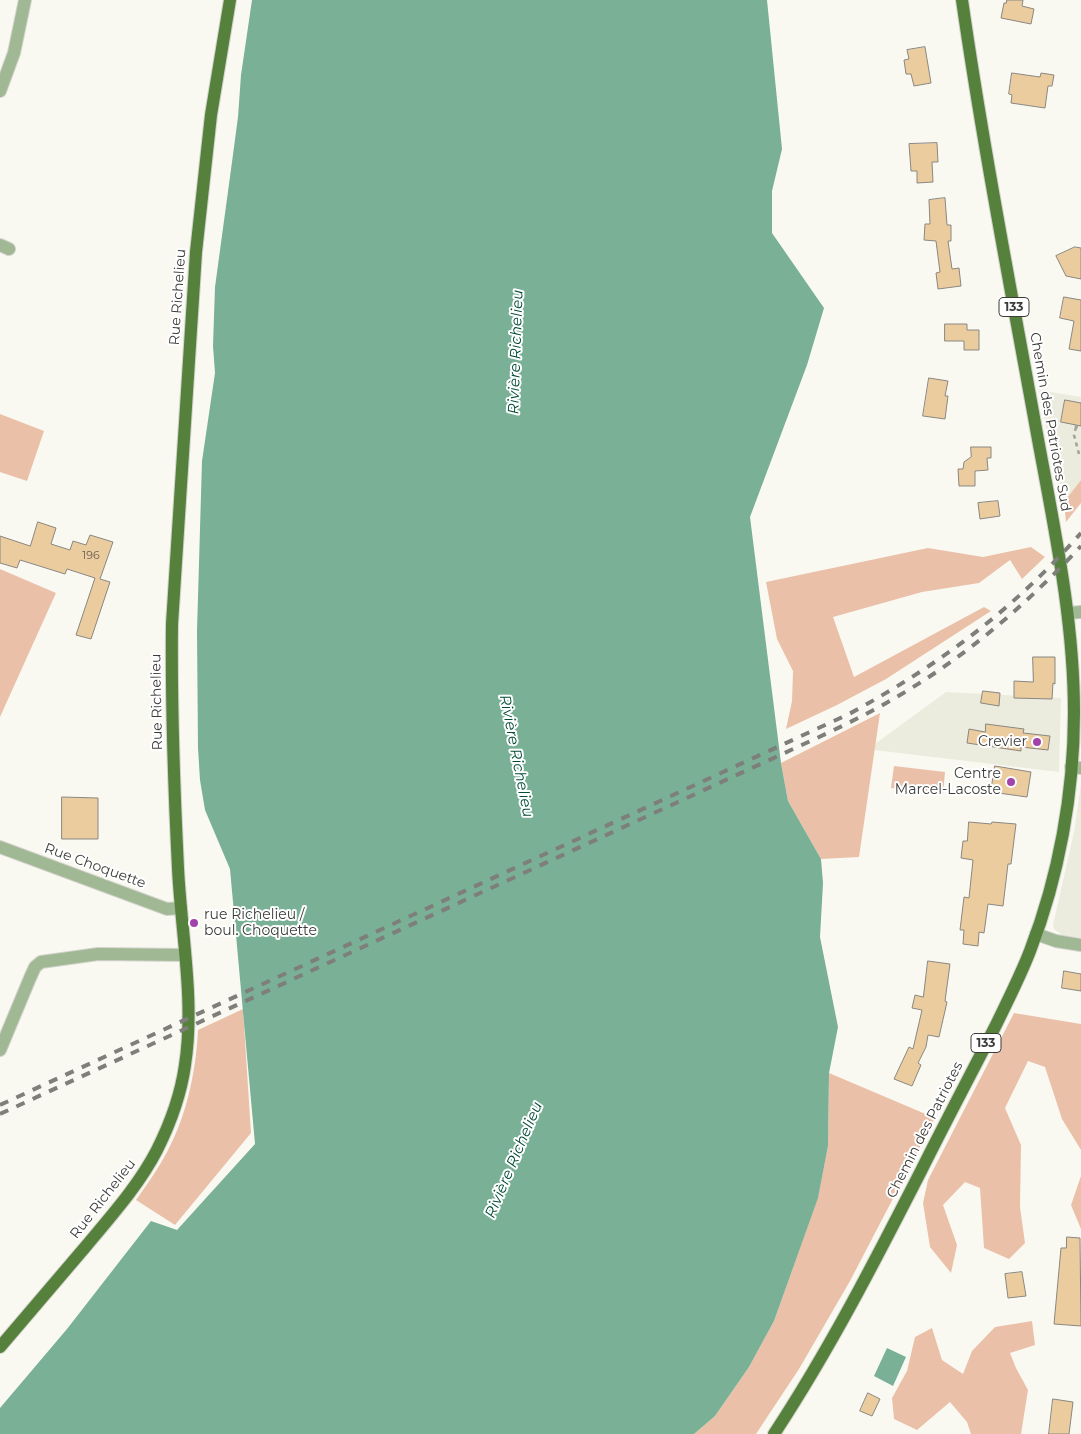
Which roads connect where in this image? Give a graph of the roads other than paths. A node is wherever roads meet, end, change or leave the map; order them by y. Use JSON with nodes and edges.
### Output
{"nodes":[{"id":1,"x":25,"y":0,"type":"edge"},
{"id":2,"x":230,"y":0,"type":"edge"},
{"id":3,"x":962,"y":0,"type":"edge"},
{"id":4,"x":0,"y":91,"type":"edge"},
{"id":5,"x":1075,"y":613,"type":"edge"},
{"id":6,"x":1076,"y":767,"type":"edge"},
{"id":7,"x":0,"y":847,"type":"edge"},
{"id":8,"x":181,"y":908,"type":"junction"},
{"id":9,"x":1036,"y":934,"type":"junction"},
{"id":10,"x":1081,"y":945,"type":"edge"},
{"id":11,"x":184,"y":955,"type":"junction"},
{"id":12,"x":0,"y":1050,"type":"edge"},
{"id":13,"x":0,"y":1347,"type":"edge"},
{"id":14,"x":774,"y":1434,"type":"edge"}],
"edges":[{"from":1,"to":4,"type":"street"},
{"from":2,"to":8,"type":"main road","name":"Rue Richelieu"},
{"from":3,"to":5,"type":"main road","name":"Chemin des Patriotes Sud","number":"133"},
{"from":5,"to":6,"type":"main road","name":"Chemin des Patriotes","number":"133"},
{"from":6,"to":9,"type":"main road","name":"Chemin des Patriotes","number":"133"},
{"from":7,"to":8,"type":"street","name":"Rue Choquette"},
{"from":8,"to":11,"type":"main road","name":"Rue Richelieu"},
{"from":9,"to":10,"type":"street"},
{"from":9,"to":14,"type":"main road","name":"Chemin des Patriotes","number":"133"},
{"from":11,"to":12,"type":"street"},
{"from":11,"to":13,"type":"main road","name":"Rue Richelieu"}]}
